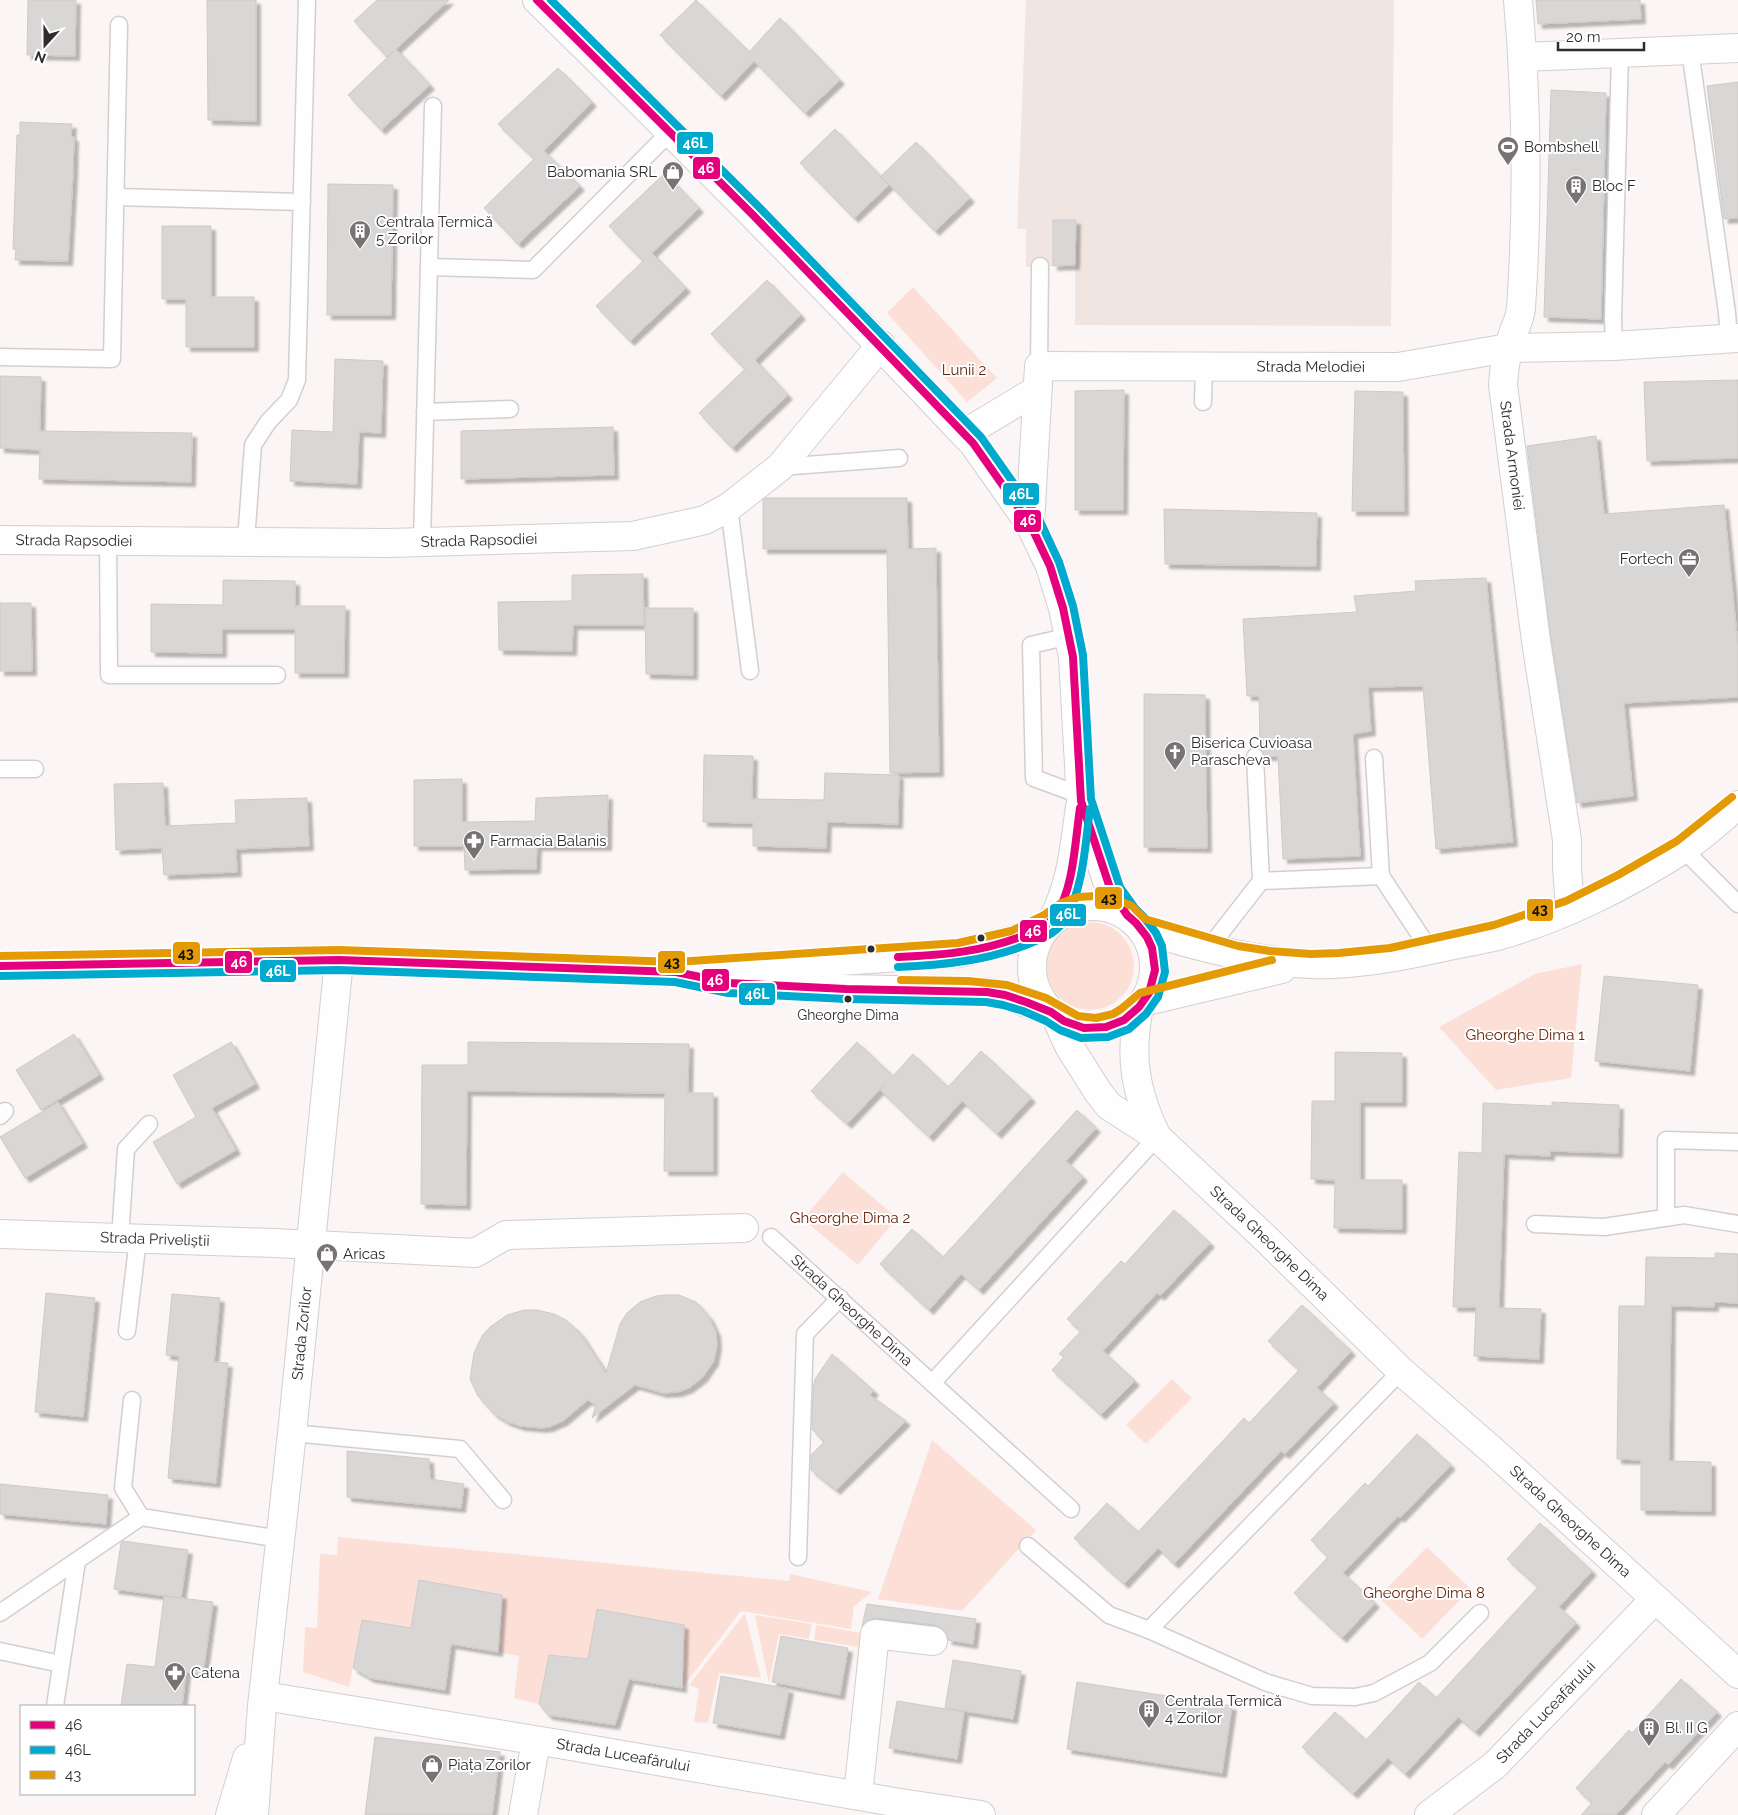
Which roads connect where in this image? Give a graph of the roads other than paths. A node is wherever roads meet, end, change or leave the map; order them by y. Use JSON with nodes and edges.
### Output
{"nodes":[{"id":1,"x":307,"y":0,"type":"edge"},
{"id":2,"x":537,"y":0,"type":"edge"},
{"id":3,"x":1518,"y":0,"type":"edge"},
{"id":4,"x":119,"y":25,"type":"dead end"},
{"id":5,"x":1738,"y":48,"type":"edge"},
{"id":6,"x":1690,"y":50,"type":"junction"},
{"id":7,"x":1620,"y":53,"type":"junction"},
{"id":8,"x":1523,"y":57,"type":"junction"},
{"id":9,"x":433,"y":106,"type":"dead end"},
{"id":10,"x":671,"y":131,"type":"junction"},
{"id":11,"x":116,"y":197,"type":"junction"},
{"id":12,"x":302,"y":202,"type":"junction"},
{"id":13,"x":1040,"y":266,"type":"dead end"},
{"id":14,"x":429,"y":268,"type":"junction"},
{"id":15,"x":1733,"y":338,"type":"edge"},
{"id":16,"x":881,"y":345,"type":"junction"},
{"id":17,"x":1614,"y":346,"type":"junction"},
{"id":18,"x":1508,"y":348,"type":"junction"},
{"id":19,"x":0,"y":357,"type":"edge"},
{"id":20,"x":1204,"y":367,"type":"junction"},
{"id":21,"x":1038,"y":378,"type":"junction"},
{"id":22,"x":1203,"y":402,"type":"dead end"},
{"id":23,"x":510,"y":409,"type":"dead end"},
{"id":24,"x":425,"y":412,"type":"junction"},
{"id":25,"x":964,"y":434,"type":"junction"},
{"id":26,"x":899,"y":458,"type":"dead end"},
{"id":27,"x":780,"y":467,"type":"junction"},
{"id":28,"x":729,"y":507,"type":"junction"},
{"id":29,"x":1030,"y":524,"type":"junction"},
{"id":30,"x":0,"y":540,"type":"edge"},
{"id":31,"x":108,"y":540,"type":"junction"},
{"id":32,"x":246,"y":541,"type":"junction"},
{"id":33,"x":422,"y":542,"type":"junction"},
{"id":34,"x":1070,"y":636,"type":"junction"},
{"id":35,"x":750,"y":671,"type":"dead end"},
{"id":36,"x":277,"y":675,"type":"dead end"},
{"id":37,"x":1255,"y":757,"type":"dead end"},
{"id":38,"x":1374,"y":758,"type":"dead end"},
{"id":39,"x":35,"y":768,"type":"dead end"},
{"id":40,"x":0,"y":769,"type":"edge"},
{"id":41,"x":1080,"y":798,"type":"junction"},
{"id":42,"x":1738,"y":805,"type":"edge"},
{"id":43,"x":1683,"y":849,"type":"junction"},
{"id":44,"x":1381,"y":876,"type":"junction"},
{"id":45,"x":1261,"y":881,"type":"junction"},
{"id":46,"x":1738,"y":904,"type":"edge"},
{"id":47,"x":1570,"y":910,"type":"junction"},
{"id":48,"x":1133,"y":922,"type":"junction"},
{"id":49,"x":1051,"y":923,"type":"junction"},
{"id":50,"x":1208,"y":949,"type":"junction"},
{"id":51,"x":1430,"y":950,"type":"junction"},
{"id":52,"x":339,"y":960,"type":"junction"},
{"id":53,"x":1312,"y":964,"type":"junction"},
{"id":54,"x":0,"y":966,"type":"edge"},
{"id":55,"x":676,"y":972,"type":"junction"},
{"id":56,"x":1141,"y":1005,"type":"junction"},
{"id":57,"x":1053,"y":1013,"type":"junction"},
{"id":58,"x":149,"y":1124,"type":"dead end"},
{"id":59,"x":1156,"y":1137,"type":"junction"},
{"id":60,"x":1738,"y":1142,"type":"edge"},
{"id":61,"x":1666,"y":1218,"type":"junction"},
{"id":62,"x":1535,"y":1224,"type":"dead end"},
{"id":63,"x":1738,"y":1224,"type":"edge"},
{"id":64,"x":744,"y":1228,"type":"dead end"},
{"id":65,"x":0,"y":1234,"type":"edge"},
{"id":66,"x":771,"y":1237,"type":"dead end"},
{"id":67,"x":129,"y":1238,"type":"junction"},
{"id":68,"x":310,"y":1245,"type":"junction"},
{"id":69,"x":840,"y":1298,"type":"junction"},
{"id":70,"x":127,"y":1331,"type":"dead end"},
{"id":71,"x":1401,"y":1370,"type":"junction"},
{"id":72,"x":933,"y":1382,"type":"junction"},
{"id":73,"x":132,"y":1400,"type":"dead end"},
{"id":74,"x":292,"y":1432,"type":"junction"},
{"id":75,"x":503,"y":1500,"type":"dead end"},
{"id":76,"x":1071,"y":1509,"type":"dead end"},
{"id":77,"x":141,"y":1517,"type":"junction"},
{"id":78,"x":280,"y":1539,"type":"junction"},
{"id":79,"x":1028,"y":1546,"type":"dead end"},
{"id":80,"x":798,"y":1557,"type":"dead end"},
{"id":81,"x":77,"y":1562,"type":"junction"},
{"id":82,"x":1654,"y":1600,"type":"junction"},
{"id":83,"x":0,"y":1613,"type":"edge"},
{"id":84,"x":1480,"y":1613,"type":"dead end"},
{"id":85,"x":1149,"y":1630,"type":"junction"},
{"id":86,"x":933,"y":1641,"type":"dead end"},
{"id":87,"x":0,"y":1651,"type":"edge"},
{"id":88,"x":62,"y":1664,"type":"junction"},
{"id":89,"x":1738,"y":1674,"type":"edge"},
{"id":90,"x":263,"y":1701,"type":"junction"},
{"id":91,"x":55,"y":1705,"type":"edge"},
{"id":92,"x":1738,"y":1726,"type":"edge"},
{"id":93,"x":536,"y":1741,"type":"junction"},
{"id":94,"x":858,"y":1795,"type":"junction"},
{"id":95,"x":894,"y":1809,"type":"edge"},
{"id":96,"x":230,"y":1815,"type":"edge"},
{"id":97,"x":254,"y":1815,"type":"edge"},
{"id":98,"x":523,"y":1815,"type":"edge"},
{"id":99,"x":981,"y":1815,"type":"edge"},
{"id":100,"x":1429,"y":1815,"type":"edge"},
{"id":101,"x":1656,"y":1815,"type":"edge"}],
"edges":[{"from":1,"to":12,"type":"lane"},
{"from":2,"to":10,"type":"street"},
{"from":3,"to":8,"type":"street","name":"Strada Armoniei"},
{"from":4,"to":11,"type":"lane"},
{"from":5,"to":6,"type":"street"},
{"from":6,"to":7,"type":"street"},
{"from":6,"to":15,"type":"lane"},
{"from":7,"to":8,"type":"street"},
{"from":7,"to":17,"type":"lane"},
{"from":8,"to":18,"type":"street","name":"Strada Armoniei"},
{"from":9,"to":14,"type":"lane"},
{"from":10,"to":14,"type":"lane"},
{"from":10,"to":16,"type":"street"},
{"from":11,"to":12,"type":"lane"},
{"from":11,"to":19,"type":"lane"},
{"from":12,"to":32,"type":"lane"},
{"from":13,"to":21,"type":"lane"},
{"from":14,"to":24,"type":"lane"},
{"from":15,"to":17,"type":"street","name":"Strada Melodiei"},
{"from":16,"to":25,"type":"street"},
{"from":16,"to":27,"type":"street","name":"Strada Rapsodiei"},
{"from":17,"to":18,"type":"street","name":"Strada Melodiei"},
{"from":18,"to":20,"type":"street","name":"Strada Melodiei"},
{"from":18,"to":47,"type":"street","name":"Strada Armoniei"},
{"from":20,"to":21,"type":"street","name":"Strada Melodiei"},
{"from":20,"to":22,"type":"lane"},
{"from":21,"to":25,"type":"street"},
{"from":21,"to":29,"type":"street"},
{"from":23,"to":24,"type":"lane"},
{"from":24,"to":33,"type":"lane"},
{"from":25,"to":29,"type":"street"},
{"from":26,"to":27,"type":"lane"},
{"from":27,"to":28,"type":"street","name":"Strada Rapsodiei"},
{"from":28,"to":33,"type":"street","name":"Strada Rapsodiei"},
{"from":28,"to":35,"type":"lane"},
{"from":29,"to":34,"type":"street"},
{"from":30,"to":31,"type":"street","name":"Strada Rapsodiei"},
{"from":31,"to":32,"type":"street","name":"Strada Rapsodiei"},
{"from":31,"to":36,"type":"lane"},
{"from":32,"to":33,"type":"street","name":"Strada Rapsodiei"},
{"from":34,"to":41,"type":"street"},
{"from":34,"to":41,"type":"lane"},
{"from":37,"to":45,"type":"lane"},
{"from":38,"to":44,"type":"lane"},
{"from":39,"to":40,"type":"lane"},
{"from":41,"to":48,"type":"street"},
{"from":41,"to":49,"type":"street"},
{"from":42,"to":43,"type":"street"},
{"from":43,"to":46,"type":"lane"},
{"from":43,"to":47,"type":"street"},
{"from":44,"to":45,"type":"lane"},
{"from":44,"to":51,"type":"lane"},
{"from":45,"to":50,"type":"lane"},
{"from":47,"to":51,"type":"street"},
{"from":48,"to":49,"type":"street"},
{"from":48,"to":50,"type":"street"},
{"from":48,"to":56,"type":"street"},
{"from":49,"to":55,"type":"street"},
{"from":49,"to":57,"type":"street"},
{"from":50,"to":53,"type":"street"},
{"from":51,"to":53,"type":"street"},
{"from":52,"to":54,"type":"street"},
{"from":52,"to":55,"type":"street"},
{"from":52,"to":68,"type":"street","name":"Strada Zorilor"},
{"from":53,"to":56,"type":"street"},
{"from":55,"to":57,"type":"street"},
{"from":56,"to":57,"type":"street"},
{"from":56,"to":59,"type":"street","name":"Strada Gheorghe Dima"},
{"from":57,"to":59,"type":"street","name":"Strada Gheorghe Dima"},
{"from":58,"to":67,"type":"lane"},
{"from":59,"to":71,"type":"street","name":"Strada Gheorghe Dima"},
{"from":59,"to":72,"type":"lane"},
{"from":60,"to":61,"type":"lane"},
{"from":61,"to":62,"type":"lane"},
{"from":61,"to":63,"type":"lane"},
{"from":64,"to":68,"type":"street","name":"Strada Priveliștii"},
{"from":65,"to":67,"type":"street","name":"Strada Priveliștii"},
{"from":66,"to":69,"type":"lane","name":"Strada Gheorghe Dima"},
{"from":67,"to":68,"type":"street","name":"Strada Priveliștii"},
{"from":67,"to":70,"type":"lane"},
{"from":68,"to":74,"type":"street","name":"Strada Zorilor"},
{"from":69,"to":72,"type":"lane","name":"Strada Gheorghe Dima"},
{"from":69,"to":80,"type":"lane"},
{"from":71,"to":82,"type":"street","name":"Strada Gheorghe Dima"},
{"from":71,"to":85,"type":"lane"},
{"from":72,"to":76,"type":"lane","name":"Strada Gheorghe Dima"},
{"from":73,"to":77,"type":"lane"},
{"from":74,"to":75,"type":"lane"},
{"from":74,"to":78,"type":"street","name":"Strada Zorilor"},
{"from":77,"to":78,"type":"lane"},
{"from":77,"to":81,"type":"lane"},
{"from":78,"to":90,"type":"street","name":"Strada Zorilor"},
{"from":79,"to":85,"type":"lane"},
{"from":81,"to":83,"type":"lane"},
{"from":81,"to":88,"type":"lane"},
{"from":82,"to":89,"type":"street","name":"Strada Gheorghe Dima"},
{"from":82,"to":100,"type":"street","name":"Strada Luceafărului"},
{"from":84,"to":85,"type":"lane"},
{"from":86,"to":94,"type":"street"},
{"from":87,"to":88,"type":"lane"},
{"from":88,"to":91,"type":"lane"},
{"from":90,"to":93,"type":"street","name":"Strada Luceafărului"},
{"from":90,"to":96,"type":"street","name":"Strada Zorilor"},
{"from":90,"to":97,"type":"street","name":"Strada Zorilor"},
{"from":92,"to":101,"type":"street"},
{"from":93,"to":94,"type":"street","name":"Strada Luceafărului"},
{"from":93,"to":98,"type":"street"},
{"from":94,"to":95,"type":"street","name":"Strada Luceafărului"},
{"from":95,"to":99,"type":"street","name":"Strada Luceafărului"}]}
